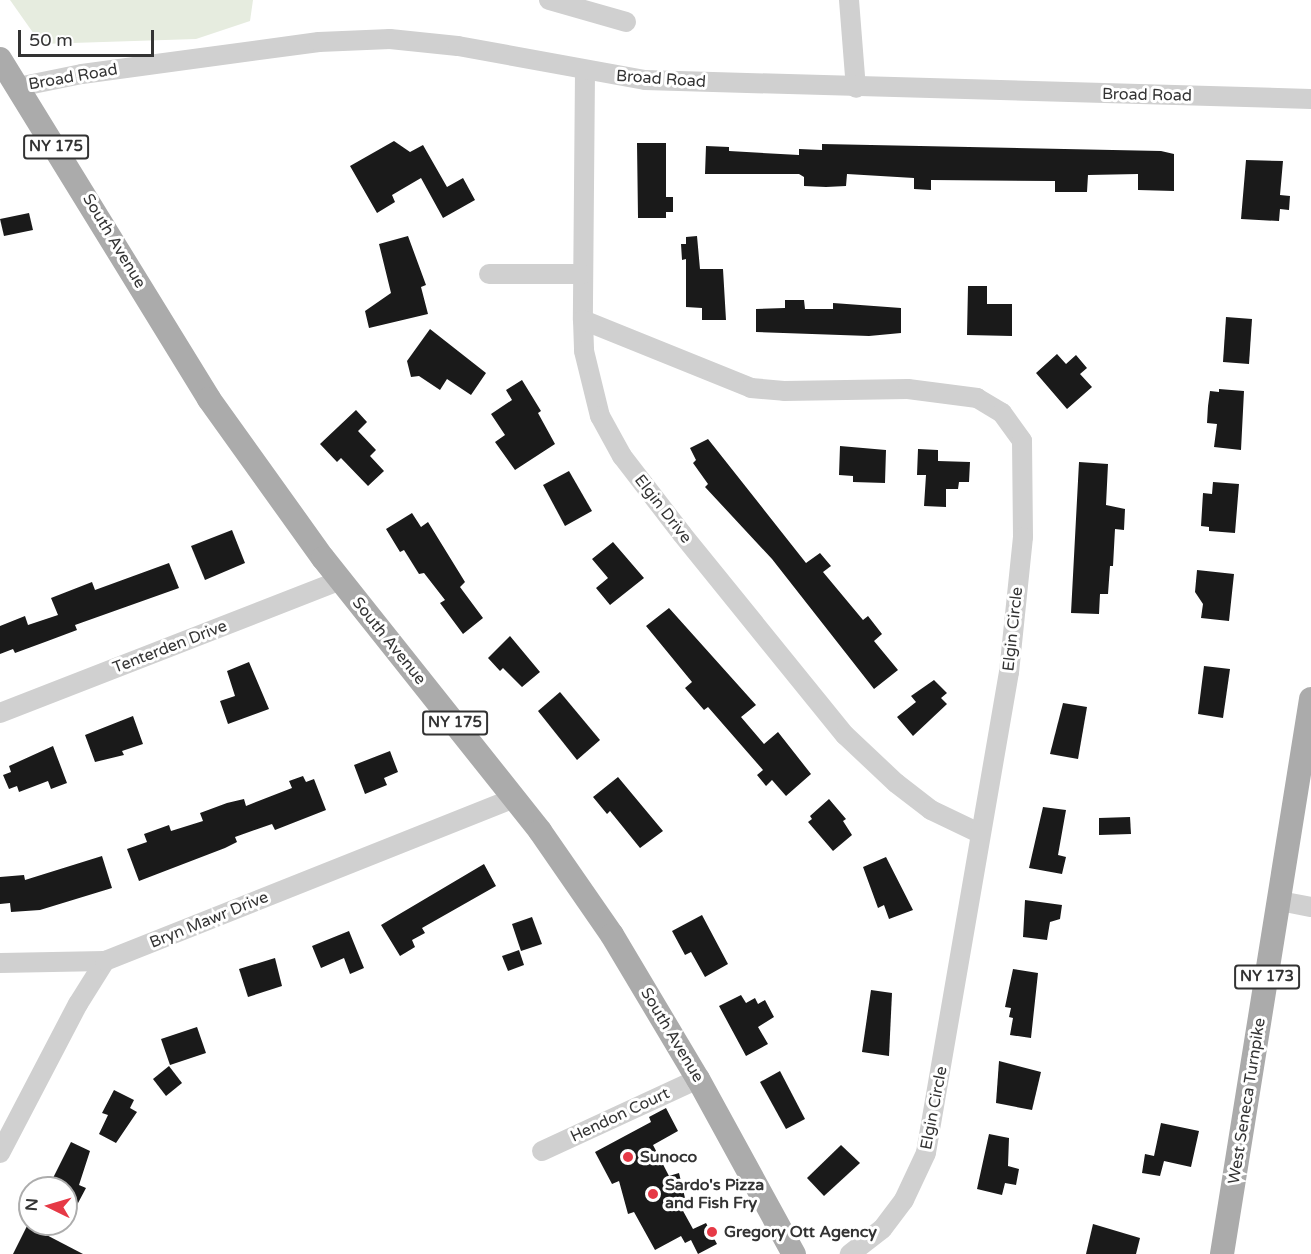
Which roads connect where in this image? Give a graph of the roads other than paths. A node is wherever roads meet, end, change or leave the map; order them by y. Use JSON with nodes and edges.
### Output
{"nodes":[{"id":1,"x":549,"y":0,"type":"edge"},
{"id":2,"x":849,"y":0,"type":"edge"},
{"id":3,"x":626,"y":22,"type":"dead end"},
{"id":4,"x":0,"y":59,"type":"edge"},
{"id":5,"x":585,"y":72,"type":"junction"},
{"id":6,"x":18,"y":87,"type":"junction"},
{"id":7,"x":856,"y":88,"type":"junction"},
{"id":8,"x":1311,"y":99,"type":"edge"},
{"id":9,"x":489,"y":274,"type":"dead end"},
{"id":10,"x":582,"y":274,"type":"junction"},
{"id":11,"x":583,"y":320,"type":"junction"},
{"id":12,"x":341,"y":580,"type":"junction"},
{"id":13,"x":1311,"y":699,"type":"edge"},
{"id":14,"x":0,"y":713,"type":"edge"},
{"id":15,"x":515,"y":798,"type":"junction"},
{"id":16,"x":981,"y":834,"type":"junction"},
{"id":17,"x":1280,"y":901,"type":"junction"},
{"id":18,"x":1311,"y":907,"type":"edge"},
{"id":19,"x":105,"y":962,"type":"junction"},
{"id":20,"x":0,"y":963,"type":"edge"},
{"id":21,"x":698,"y":1079,"type":"junction"},
{"id":22,"x":542,"y":1151,"type":"dead end"},
{"id":23,"x":0,"y":1153,"type":"edge"},
{"id":24,"x":794,"y":1254,"type":"edge"},
{"id":25,"x":850,"y":1254,"type":"edge"},
{"id":26,"x":1222,"y":1254,"type":"edge"}],
"edges":[{"from":1,"to":3,"type":"street"},
{"from":2,"to":7,"type":"street"},
{"from":4,"to":6,"type":"main road","name":"South Avenue","number":"NY 175"},
{"from":5,"to":6,"type":"street","name":"Broad Road"},
{"from":5,"to":7,"type":"street","name":"Broad Road"},
{"from":5,"to":10,"type":"street","name":"Elgin Drive"},
{"from":6,"to":12,"type":"main road","name":"South Avenue","number":"NY 175"},
{"from":7,"to":8,"type":"street","name":"Broad Road"},
{"from":9,"to":10,"type":"street"},
{"from":10,"to":11,"type":"street","name":"Elgin Drive"},
{"from":11,"to":16,"type":"street","name":"Elgin Drive"},
{"from":11,"to":16,"type":"street","name":"Elgin Circle"},
{"from":12,"to":14,"type":"street","name":"Tenterden Drive"},
{"from":12,"to":15,"type":"main road","name":"South Avenue","number":"NY 175"},
{"from":13,"to":17,"type":"main road","name":"West Seneca Turnpike","number":"NY 173"},
{"from":15,"to":19,"type":"street","name":"Bryn Mawr Drive"},
{"from":15,"to":21,"type":"main road","name":"South Avenue","number":"NY 175"},
{"from":16,"to":25,"type":"street","name":"Elgin Circle"},
{"from":17,"to":18,"type":"street"},
{"from":17,"to":26,"type":"main road","name":"West Seneca Turnpike","number":"NY 173"},
{"from":19,"to":20,"type":"street"},
{"from":19,"to":23,"type":"street"},
{"from":21,"to":22,"type":"street","name":"Hendon Court"},
{"from":21,"to":24,"type":"main road","name":"South Avenue","number":"NY 175"}]}
